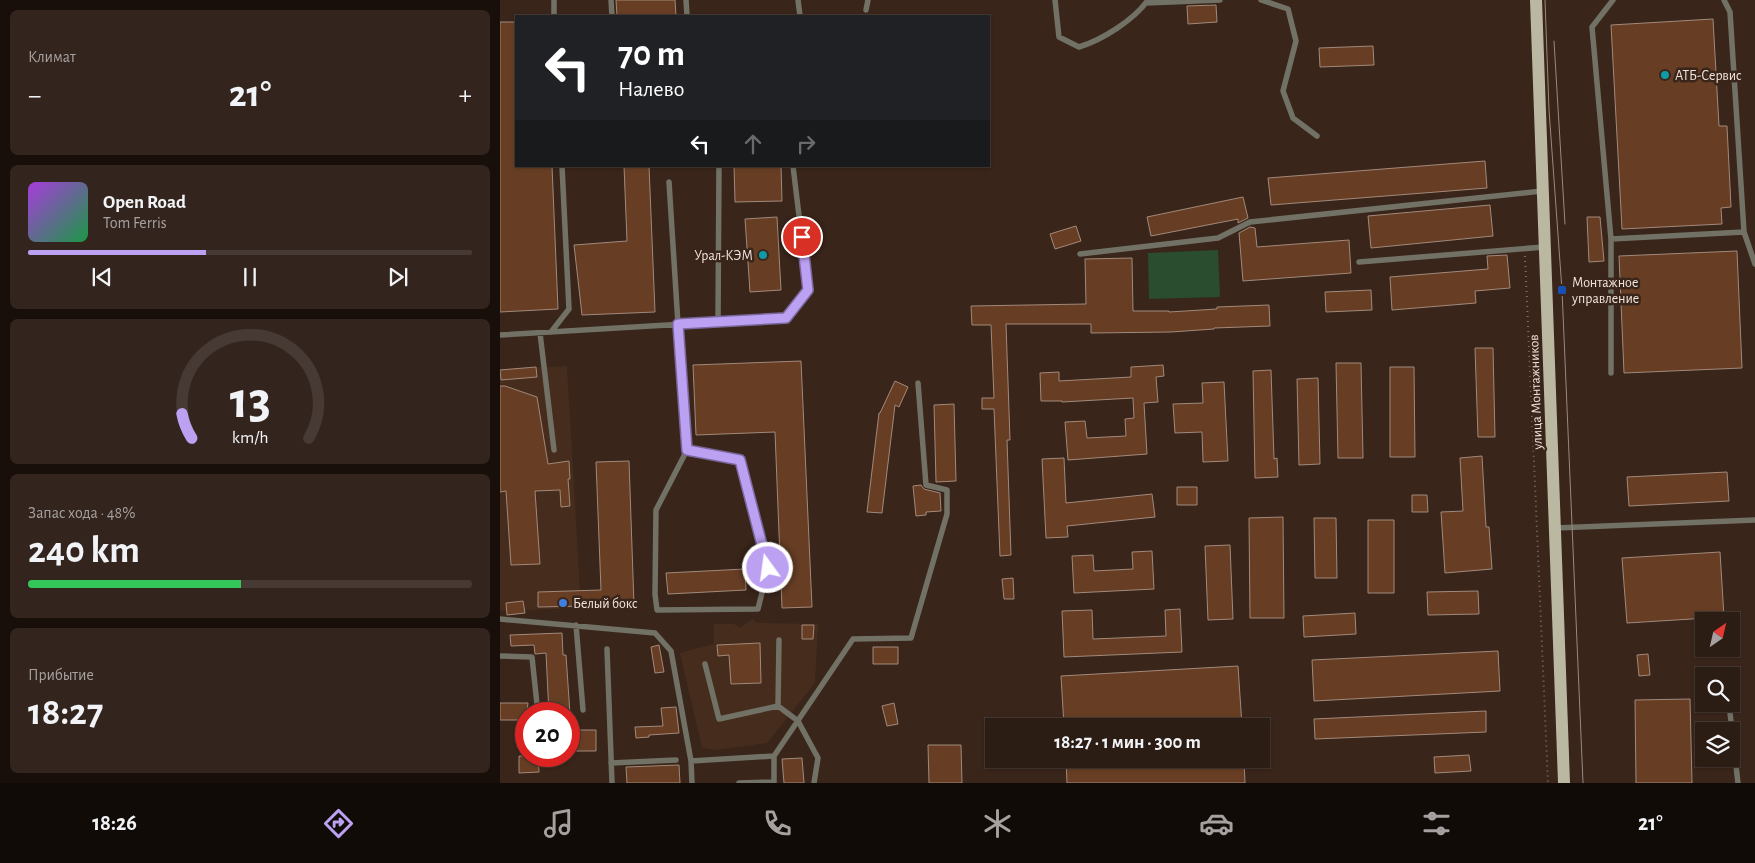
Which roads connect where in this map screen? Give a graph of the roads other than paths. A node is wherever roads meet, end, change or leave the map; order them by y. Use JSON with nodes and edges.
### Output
{"nodes":[{"id":1,"x":554,"y":0,"type":"edge"},
{"id":2,"x":611,"y":0,"type":"edge"},
{"id":3,"x":686,"y":0,"type":"edge"},
{"id":4,"x":798,"y":0,"type":"edge"},
{"id":5,"x":868,"y":0,"type":"edge"},
{"id":6,"x":1055,"y":0,"type":"edge"},
{"id":7,"x":1220,"y":0,"type":"edge"},
{"id":8,"x":1261,"y":0,"type":"edge"},
{"id":9,"x":1536,"y":0,"type":"edge"},
{"id":10,"x":1614,"y":0,"type":"edge"},
{"id":11,"x":1724,"y":0,"type":"edge"},
{"id":12,"x":1147,"y":1,"type":"edge"},
{"id":13,"x":866,"y":10,"type":"dead end"},
{"id":14,"x":554,"y":15,"type":"edge"},
{"id":15,"x":612,"y":15,"type":"edge"},
{"id":16,"x":687,"y":15,"type":"edge"},
{"id":17,"x":800,"y":15,"type":"edge"},
{"id":18,"x":1317,"y":136,"type":"dead end"},
{"id":19,"x":562,"y":167,"type":"edge"},
{"id":20,"x":719,"y":167,"type":"edge"},
{"id":21,"x":793,"y":167,"type":"edge"},
{"id":22,"x":670,"y":182,"type":"dead end"},
{"id":23,"x":1542,"y":191,"type":"junction"},
{"id":24,"x":1744,"y":232,"type":"junction"},
{"id":25,"x":1611,"y":239,"type":"junction"},
{"id":26,"x":1544,"y":247,"type":"junction"},
{"id":27,"x":1080,"y":254,"type":"dead end"},
{"id":28,"x":1359,"y":262,"type":"dead end"},
{"id":29,"x":1755,"y":264,"type":"edge"},
{"id":30,"x":718,"y":322,"type":"junction"},
{"id":31,"x":678,"y":324,"type":"junction"},
{"id":32,"x":551,"y":332,"type":"junction"},
{"id":33,"x":540,"y":333,"type":"junction"},
{"id":34,"x":500,"y":335,"type":"edge"},
{"id":35,"x":1611,"y":373,"type":"dead end"},
{"id":36,"x":918,"y":383,"type":"dead end"},
{"id":37,"x":554,"y":450,"type":"dead end"},
{"id":38,"x":687,"y":450,"type":"junction"},
{"id":39,"x":1755,"y":520,"type":"edge"},
{"id":40,"x":1554,"y":528,"type":"junction"},
{"id":41,"x":500,"y":619,"type":"edge"},
{"id":42,"x":576,"y":626,"type":"junction"},
{"id":43,"x":779,"y":640,"type":"dead end"},
{"id":44,"x":606,"y":649,"type":"dead end"},
{"id":45,"x":500,"y":656,"type":"edge"},
{"id":46,"x":705,"y":664,"type":"dead end"},
{"id":47,"x":537,"y":702,"type":"edge"},
{"id":48,"x":778,"y":706,"type":"junction"},
{"id":49,"x":583,"y":710,"type":"dead end"},
{"id":50,"x":1730,"y":712,"type":"edge"},
{"id":51,"x":798,"y":721,"type":"junction"},
{"id":52,"x":774,"y":756,"type":"junction"},
{"id":53,"x":676,"y":760,"type":"dead end"},
{"id":54,"x":692,"y":761,"type":"junction"},
{"id":55,"x":611,"y":763,"type":"junction"},
{"id":56,"x":612,"y":783,"type":"edge"},
{"id":57,"x":692,"y":783,"type":"edge"},
{"id":58,"x":739,"y":783,"type":"edge"},
{"id":59,"x":814,"y":783,"type":"edge"},
{"id":60,"x":1564,"y":783,"type":"edge"},
{"id":61,"x":1738,"y":783,"type":"edge"}],
"edges":[{"from":1,"to":14,"type":"lane"},
{"from":2,"to":15,"type":"lane"},
{"from":3,"to":16,"type":"lane"},
{"from":4,"to":17,"type":"lane"},
{"from":5,"to":13,"type":"lane"},
{"from":6,"to":12,"type":"lane"},
{"from":7,"to":12,"type":"lane"},
{"from":8,"to":18,"type":"lane"},
{"from":9,"to":23,"type":"main road","name":"улица Монтажников"},
{"from":10,"to":25,"type":"lane"},
{"from":11,"to":24,"type":"lane"},
{"from":19,"to":32,"type":"lane"},
{"from":20,"to":30,"type":"lane"},
{"from":21,"to":30,"type":"lane"},
{"from":22,"to":31,"type":"lane"},
{"from":23,"to":26,"type":"main road","name":"улица Монтажников"},
{"from":23,"to":27,"type":"lane"},
{"from":24,"to":25,"type":"lane"},
{"from":24,"to":29,"type":"lane"},
{"from":25,"to":35,"type":"lane"},
{"from":26,"to":28,"type":"lane"},
{"from":26,"to":40,"type":"main road","name":"улица Монтажников"},
{"from":30,"to":31,"type":"lane"},
{"from":31,"to":32,"type":"lane"},
{"from":31,"to":38,"type":"lane"},
{"from":32,"to":33,"type":"lane"},
{"from":33,"to":34,"type":"lane"},
{"from":33,"to":37,"type":"lane"},
{"from":36,"to":51,"type":"lane"},
{"from":38,"to":38,"type":"lane"},
{"from":39,"to":40,"type":"lane"},
{"from":40,"to":60,"type":"main road","name":"улица Монтажников"},
{"from":41,"to":42,"type":"lane"},
{"from":42,"to":49,"type":"lane"},
{"from":42,"to":54,"type":"lane"},
{"from":43,"to":48,"type":"lane"},
{"from":44,"to":55,"type":"lane"},
{"from":45,"to":47,"type":"lane"},
{"from":46,"to":48,"type":"lane"},
{"from":48,"to":51,"type":"lane"},
{"from":50,"to":61,"type":"lane"},
{"from":51,"to":52,"type":"lane"},
{"from":51,"to":59,"type":"lane"},
{"from":52,"to":54,"type":"lane"},
{"from":52,"to":58,"type":"lane"},
{"from":53,"to":55,"type":"lane"},
{"from":54,"to":57,"type":"lane"},
{"from":55,"to":56,"type":"lane"}]}
